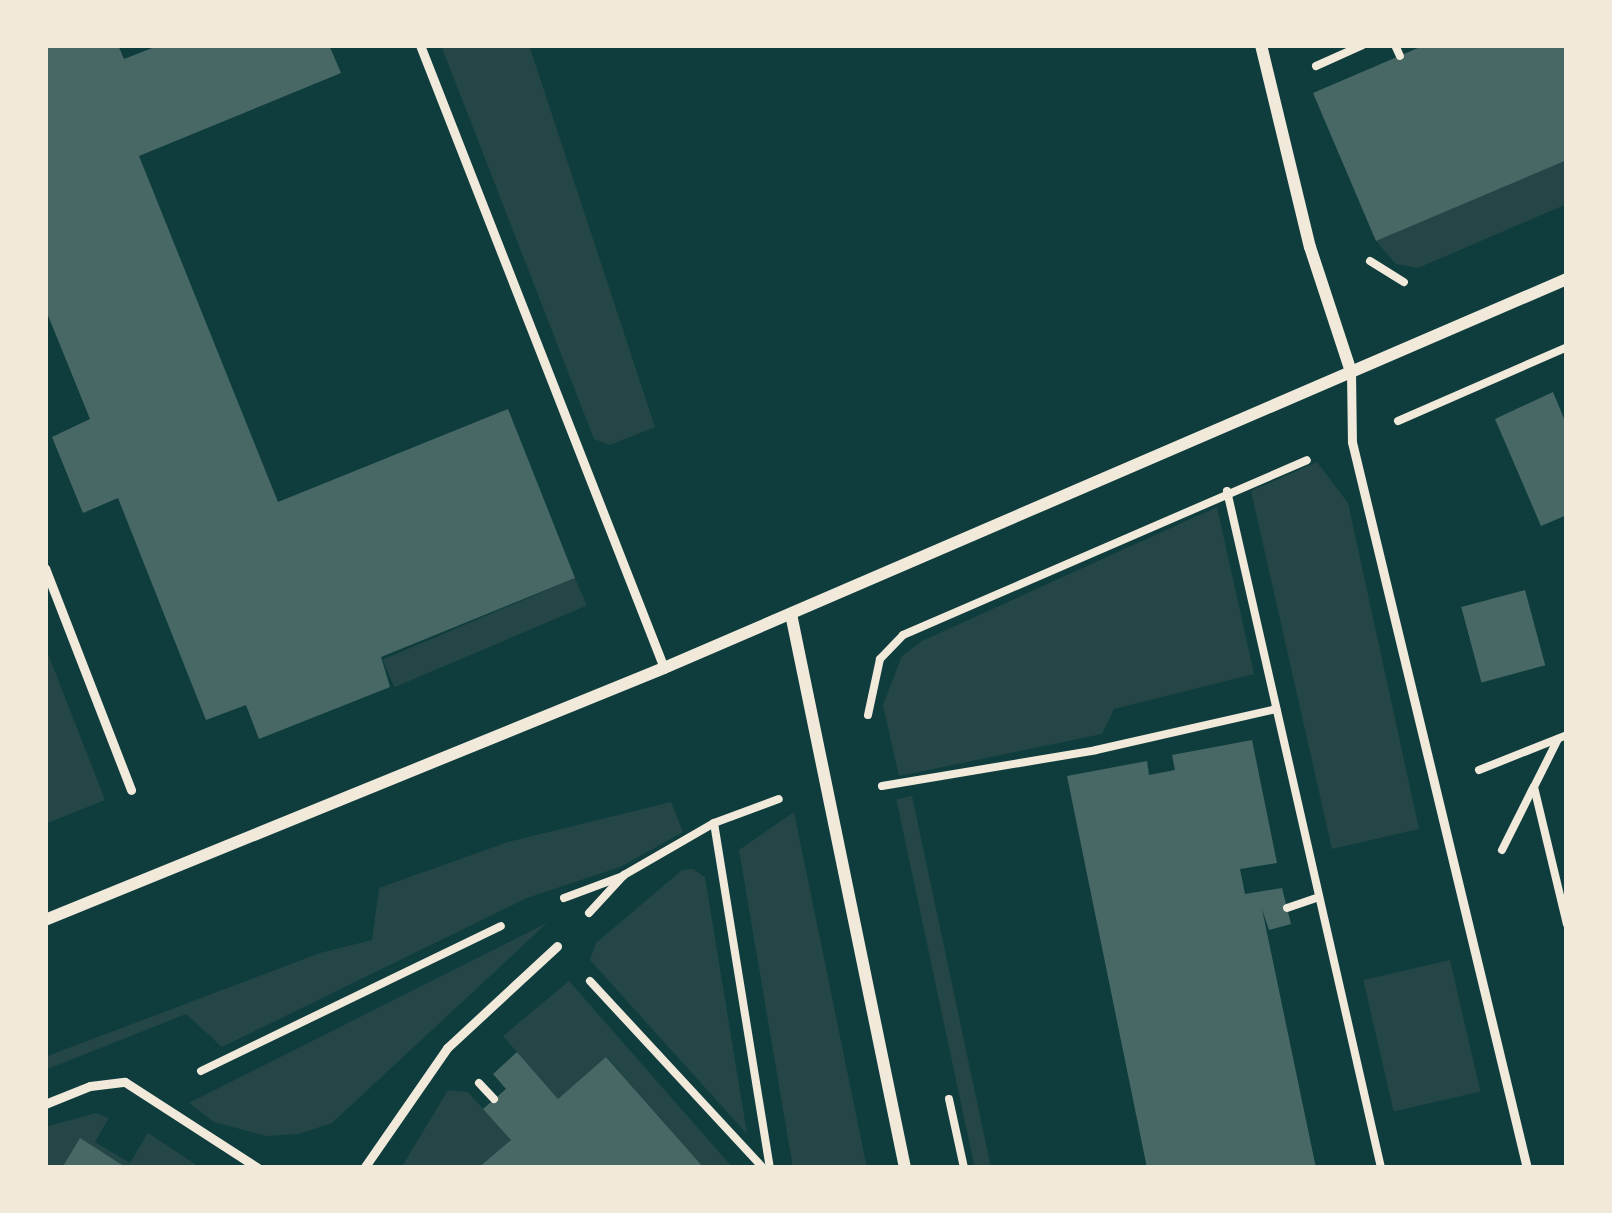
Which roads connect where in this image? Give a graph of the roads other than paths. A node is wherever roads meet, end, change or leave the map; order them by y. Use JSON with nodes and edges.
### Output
{"nodes":[{"id":1,"x":420,"y":45,"type":"edge"},
{"id":2,"x":1262,"y":45,"type":"edge"},
{"id":3,"x":1567,"y":279,"type":"edge"},
{"id":4,"x":1351,"y":372,"type":"junction"},
{"id":5,"x":45,"y":568,"type":"edge"},
{"id":6,"x":791,"y":614,"type":"junction"},
{"id":7,"x":664,"y":668,"type":"junction"},
{"id":8,"x":131,"y":790,"type":"dead end"},
{"id":9,"x":45,"y":920,"type":"edge"},
{"id":10,"x":557,"y":946,"type":"road end"},
{"id":11,"x":45,"y":1104,"type":"edge"},
{"id":12,"x":258,"y":1168,"type":"edge"},
{"id":13,"x":364,"y":1168,"type":"edge"},
{"id":14,"x":905,"y":1168,"type":"edge"},
{"id":15,"x":1527,"y":1168,"type":"edge"}],
"edges":[{"from":1,"to":7,"type":"lane"},
{"from":2,"to":4,"type":"street"},
{"from":3,"to":4,"type":"street"},
{"from":4,"to":6,"type":"street"},
{"from":4,"to":15,"type":"lane"},
{"from":5,"to":8,"type":"lane"},
{"from":6,"to":7,"type":"street"},
{"from":6,"to":14,"type":"street"},
{"from":7,"to":9,"type":"street"},
{"from":10,"to":13,"type":"lane"},
{"from":11,"to":12,"type":"lane"}]}
